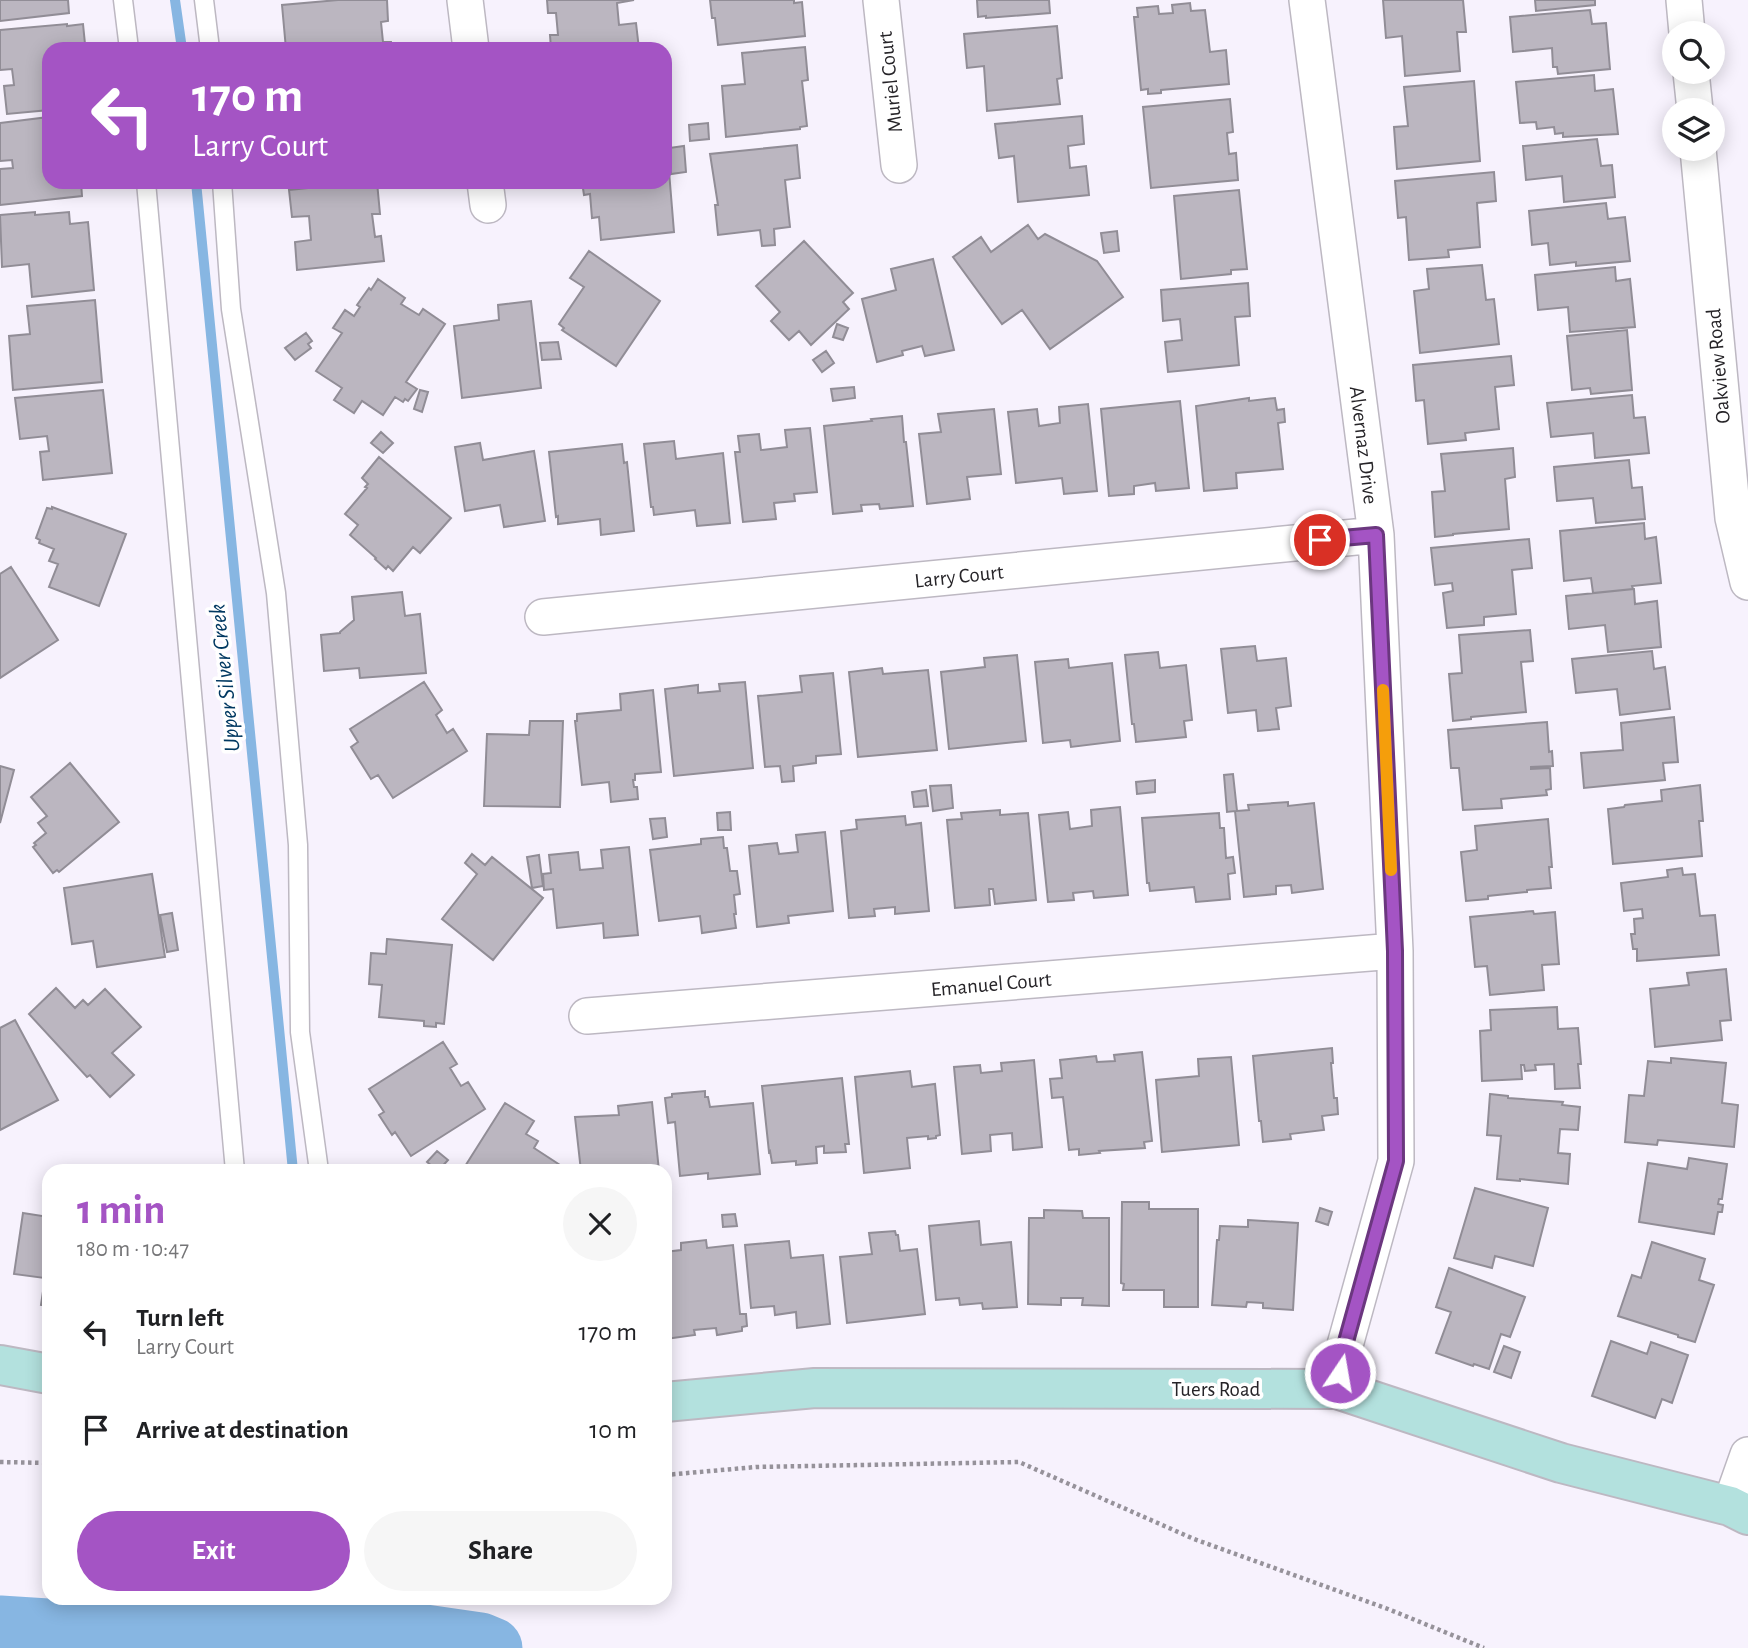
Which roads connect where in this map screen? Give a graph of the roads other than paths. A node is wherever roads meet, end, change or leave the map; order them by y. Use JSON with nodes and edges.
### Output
{"nodes":[{"id":1,"x":123,"y":0,"type":"edge"},
{"id":2,"x":204,"y":0,"type":"edge"},
{"id":3,"x":466,"y":0,"type":"edge"},
{"id":4,"x":881,"y":0,"type":"edge"},
{"id":5,"x":1307,"y":0,"type":"edge"},
{"id":6,"x":1684,"y":0,"type":"edge"},
{"id":7,"x":1687,"y":21,"type":"edge"},
{"id":8,"x":128,"y":42,"type":"edge"},
{"id":9,"x":209,"y":42,"type":"edge"},
{"id":10,"x":470,"y":42,"type":"edge"},
{"id":11,"x":1699,"y":161,"type":"edge"},
{"id":12,"x":899,"y":164,"type":"dead end"},
{"id":13,"x":147,"y":189,"type":"edge"},
{"id":14,"x":222,"y":189,"type":"edge"},
{"id":15,"x":1376,"y":535,"type":"junction"},
{"id":16,"x":1748,"y":582,"type":"edge"},
{"id":17,"x":543,"y":617,"type":"dead end"},
{"id":18,"x":1395,"y":951,"type":"junction"},
{"id":19,"x":587,"y":1016,"type":"dead end"},
{"id":20,"x":233,"y":1164,"type":"edge"},
{"id":21,"x":318,"y":1164,"type":"edge"},
{"id":22,"x":0,"y":1365,"type":"edge"},
{"id":23,"x":42,"y":1373,"type":"edge"},
{"id":24,"x":1337,"y":1390,"type":"junction"},
{"id":25,"x":672,"y":1401,"type":"edge"},
{"id":26,"x":1748,"y":1455,"type":"edge"},
{"id":27,"x":1739,"y":1511,"type":"edge"}],
"edges":[{"from":1,"to":8,"type":"lane"},
{"from":2,"to":9,"type":"lane"},
{"from":3,"to":10,"type":"street"},
{"from":4,"to":12,"type":"street","name":"Muriel Court"},
{"from":5,"to":15,"type":"street","name":"Alvernaz Drive"},
{"from":6,"to":7,"type":"street"},
{"from":11,"to":16,"type":"street","name":"Oakview Road"},
{"from":13,"to":20,"type":"lane"},
{"from":14,"to":21,"type":"lane"},
{"from":15,"to":17,"type":"street","name":"Larry Court"},
{"from":15,"to":18,"type":"street","name":"Alvernaz Drive"},
{"from":18,"to":19,"type":"street","name":"Emanuel Court"},
{"from":18,"to":24,"type":"street","name":"Alvernaz Drive"},
{"from":22,"to":23,"type":"street"},
{"from":24,"to":25,"type":"street","name":"Tuers Road"},
{"from":24,"to":27,"type":"street","name":"Tuers Road"},
{"from":26,"to":27,"type":"street"}]}
